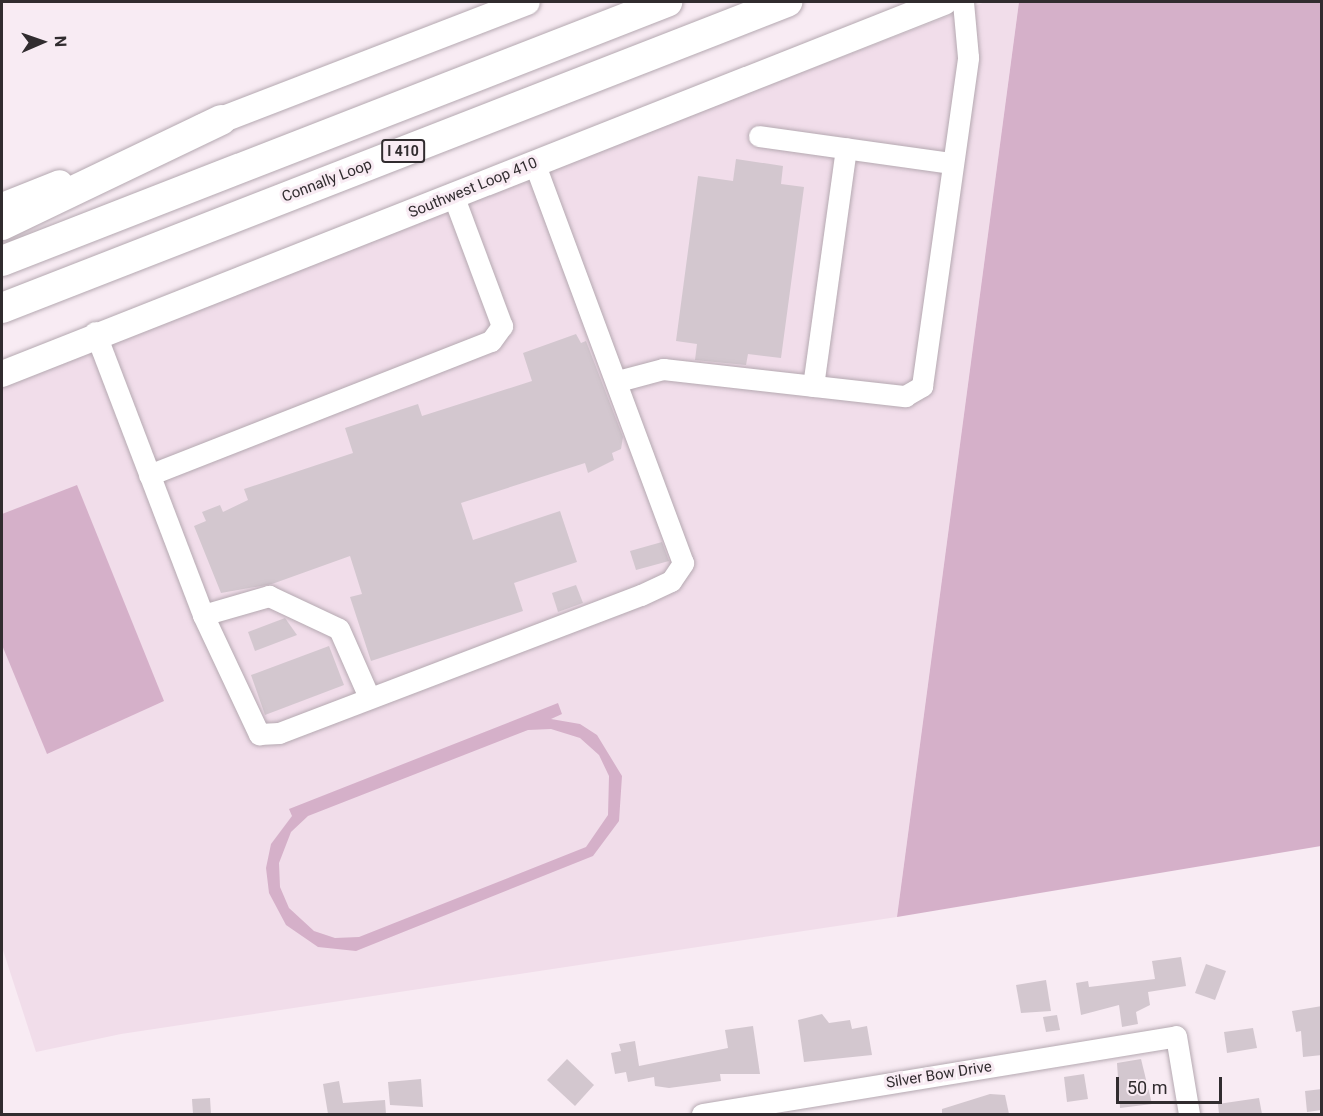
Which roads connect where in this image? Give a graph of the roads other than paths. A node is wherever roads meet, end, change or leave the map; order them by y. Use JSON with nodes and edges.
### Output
{"nodes":[{"id":1,"x":527,"y":2,"type":"edge"},
{"id":2,"x":667,"y":2,"type":"edge"},
{"id":3,"x":787,"y":2,"type":"edge"},
{"id":4,"x":944,"y":2,"type":"edge"},
{"id":5,"x":963,"y":2,"type":"edge"},
{"id":6,"x":221,"y":120,"type":"junction"},
{"id":7,"x":759,"y":136,"type":"dead end"},
{"id":8,"x":846,"y":148,"type":"junction"},
{"id":9,"x":534,"y":163,"type":"junction"},
{"id":10,"x":952,"y":163,"type":"junction"},
{"id":11,"x":453,"y":195,"type":"junction"},
{"id":12,"x":2,"y":206,"type":"edge"},
{"id":13,"x":2,"y":225,"type":"edge"},
{"id":14,"x":2,"y":261,"type":"edge"},
{"id":15,"x":8,"y":306,"type":"edge"},
{"id":16,"x":96,"y":334,"type":"junction"},
{"id":17,"x":2,"y":374,"type":"edge"},
{"id":18,"x":618,"y":381,"type":"junction"},
{"id":19,"x":813,"y":386,"type":"junction"},
{"id":20,"x":149,"y":475,"type":"junction"},
{"id":21,"x":203,"y":615,"type":"junction"},
{"id":22,"x":369,"y":697,"type":"junction"},
{"id":23,"x":702,"y":1114,"type":"edge"},
{"id":24,"x":1189,"y":1114,"type":"edge"}],
"edges":[{"from":1,"to":6,"type":"main road"},
{"from":2,"to":14,"type":"highway"},
{"from":3,"to":15,"type":"highway","name":"Connally Loop","number":"I 410"},
{"from":4,"to":9,"type":"main road","name":"Southwest Loop 410"},
{"from":5,"to":10,"type":"street"},
{"from":6,"to":12,"type":"main road"},
{"from":6,"to":13,"type":"highway"},
{"from":7,"to":8,"type":"street"},
{"from":8,"to":10,"type":"street"},
{"from":8,"to":19,"type":"street"},
{"from":9,"to":11,"type":"main road","name":"Southwest Loop 410"},
{"from":9,"to":18,"type":"street"},
{"from":10,"to":19,"type":"street"},
{"from":11,"to":16,"type":"main road","name":"Southwest Loop 410"},
{"from":11,"to":20,"type":"street"},
{"from":16,"to":17,"type":"main road","name":"Southwest Loop 410"},
{"from":16,"to":20,"type":"street"},
{"from":18,"to":19,"type":"street"},
{"from":18,"to":22,"type":"street"},
{"from":20,"to":21,"type":"street"},
{"from":21,"to":22,"type":"street"},
{"from":21,"to":22,"type":"street"},
{"from":23,"to":24,"type":"street","name":"Silver Bow Drive"}]}
